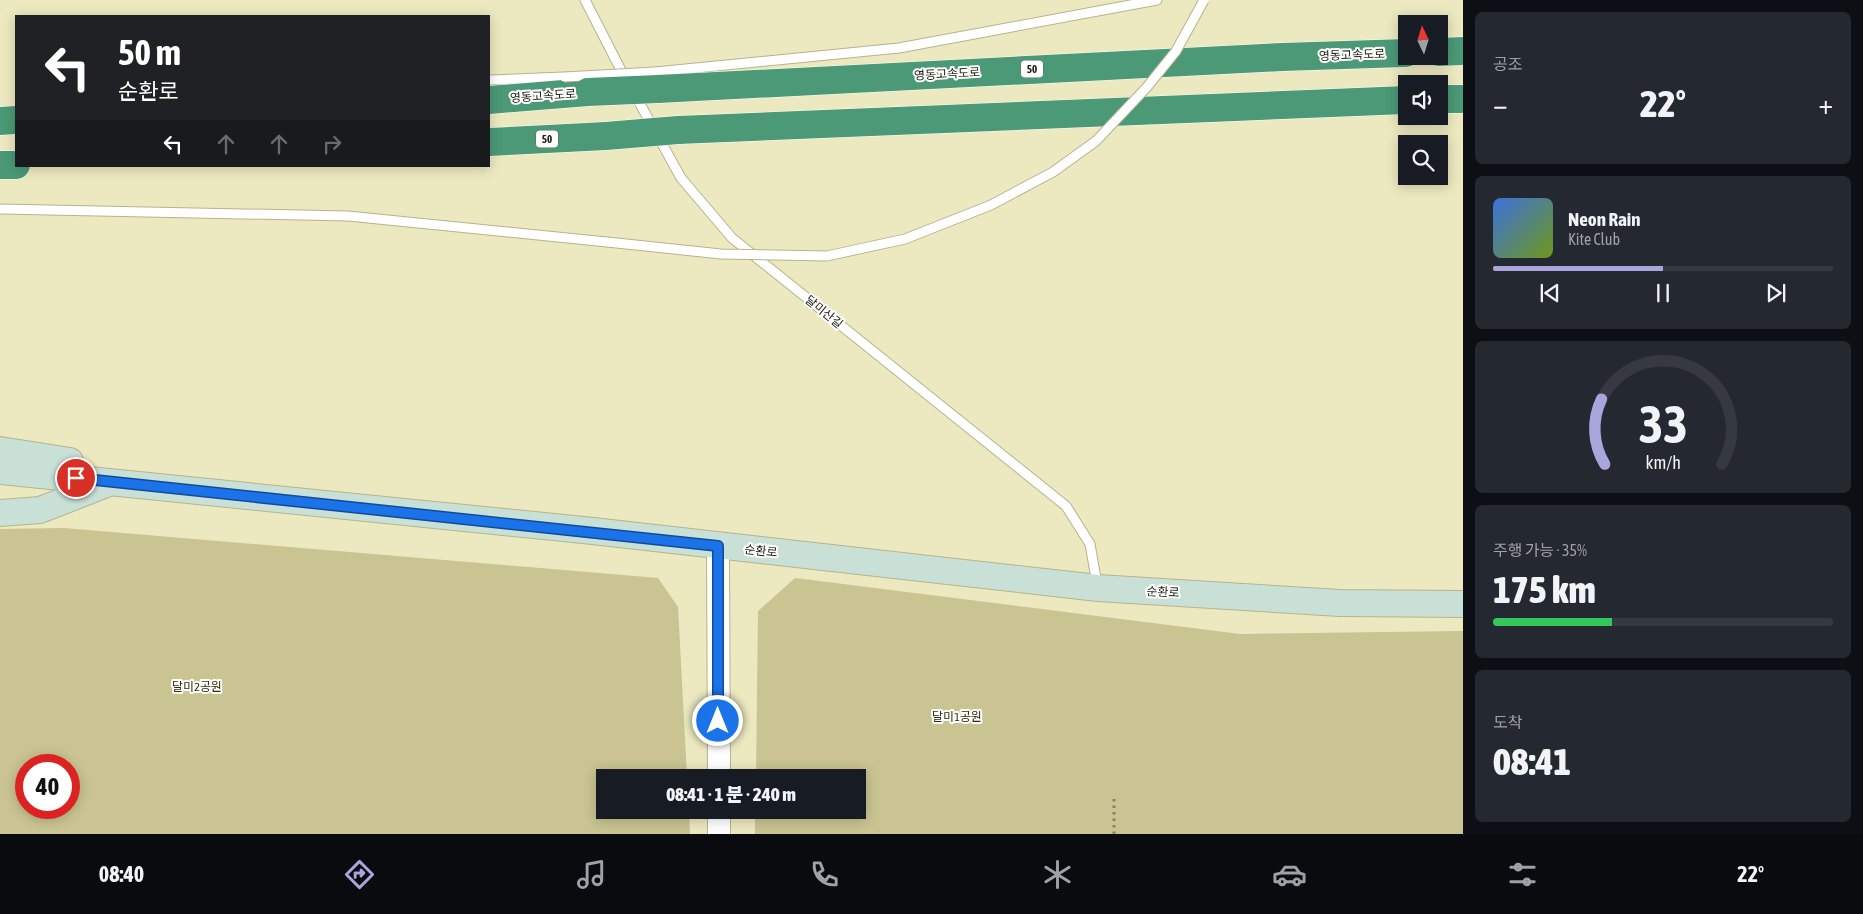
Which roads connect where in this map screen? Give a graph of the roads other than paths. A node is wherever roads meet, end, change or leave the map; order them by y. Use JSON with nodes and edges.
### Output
{"nodes":[{"id":1,"x":585,"y":0,"type":"edge"},
{"id":2,"x":1156,"y":0,"type":"edge"},
{"id":3,"x":1204,"y":0,"type":"edge"},
{"id":4,"x":1463,"y":51,"type":"edge"},
{"id":5,"x":1448,"y":52,"type":"edge"},
{"id":6,"x":1398,"y":53,"type":"edge"},
{"id":7,"x":490,"y":80,"type":"edge"},
{"id":8,"x":656,"y":81,"type":"junction"},
{"id":9,"x":1463,"y":98,"type":"edge"},
{"id":10,"x":1448,"y":99,"type":"edge"},
{"id":11,"x":490,"y":100,"type":"edge"},
{"id":12,"x":1398,"y":100,"type":"edge"},
{"id":13,"x":15,"y":120,"type":"edge"},
{"id":14,"x":0,"y":121,"type":"edge"},
{"id":15,"x":490,"y":142,"type":"edge"},
{"id":16,"x":0,"y":165,"type":"edge"},
{"id":17,"x":15,"y":165,"type":"edge"},
{"id":18,"x":0,"y":209,"type":"edge"},
{"id":19,"x":0,"y":450,"type":"edge"},
{"id":20,"x":0,"y":471,"type":"edge"},
{"id":21,"x":114,"y":481,"type":"junction"},
{"id":22,"x":0,"y":513,"type":"edge"},
{"id":23,"x":718,"y":546,"type":"junction"},
{"id":24,"x":1098,"y":588,"type":"junction"},
{"id":25,"x":1463,"y":604,"type":"edge"},
{"id":26,"x":719,"y":769,"type":"edge"},
{"id":27,"x":719,"y":819,"type":"edge"},
{"id":28,"x":719,"y":834,"type":"edge"}],
"edges":[{"from":1,"to":24,"type":"lane","name":"달미산길"},
{"from":2,"to":8,"type":"lane"},
{"from":3,"to":18,"type":"lane","bridge":true},
{"from":4,"to":5,"type":"highway"},
{"from":6,"to":8,"type":"highway","name":"영동고속도로","number":"50"},
{"from":7,"to":8,"type":"lane","bridge":true},
{"from":8,"to":11,"type":"highway","name":"영동고속도로","number":"50","bridge":true},
{"from":9,"to":10,"type":"highway"},
{"from":12,"to":15,"type":"highway","number":"50","bridge":true},
{"from":13,"to":14,"type":"highway"},
{"from":16,"to":17,"type":"highway"},
{"from":19,"to":21,"type":"main road"},
{"from":20,"to":21,"type":"main road","name":"순환로"},
{"from":21,"to":22,"type":"main road"},
{"from":21,"to":23,"type":"main road","name":"순환로"},
{"from":23,"to":24,"type":"main road","name":"순환로"},
{"from":23,"to":26,"type":"street"},
{"from":24,"to":25,"type":"main road","name":"순환로"},
{"from":27,"to":28,"type":"street"}]}
